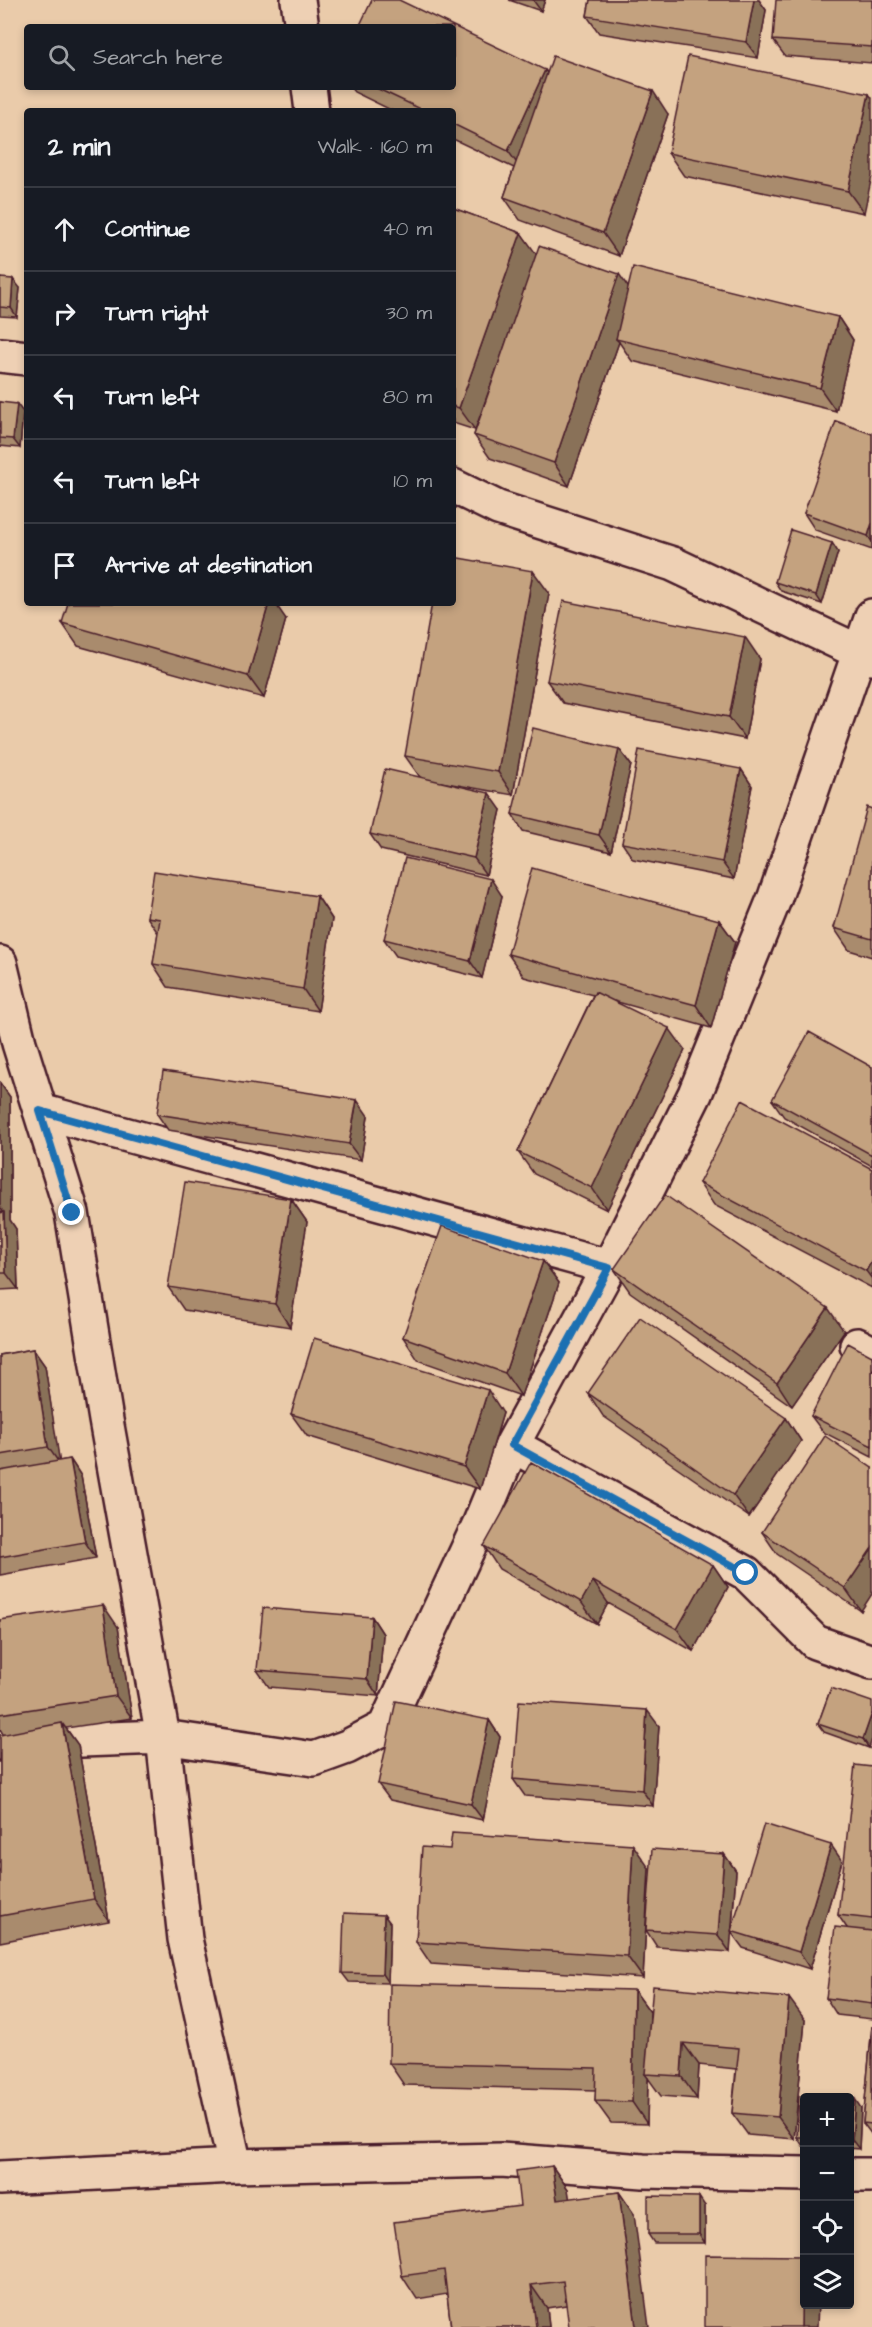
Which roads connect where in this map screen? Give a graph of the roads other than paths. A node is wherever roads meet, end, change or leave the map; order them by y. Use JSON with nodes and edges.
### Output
{"nodes":[{"id":1,"x":298,"y":0,"type":"edge"},
{"id":2,"x":302,"y":24,"type":"edge"},
{"id":3,"x":309,"y":90,"type":"edge"},
{"id":4,"x":312,"y":108,"type":"edge"},
{"id":5,"x":0,"y":355,"type":"edge"},
{"id":6,"x":24,"y":358,"type":"edge"},
{"id":7,"x":456,"y":487,"type":"edge"},
{"id":8,"x":872,"y":616,"type":"edge"},
{"id":9,"x":866,"y":655,"type":"edge"},
{"id":10,"x":0,"y":963,"type":"edge"},
{"id":11,"x":9,"y":1045,"type":"edge"},
{"id":12,"x":40,"y":1111,"type":"junction"},
{"id":13,"x":609,"y":1268,"type":"junction"},
{"id":14,"x":512,"y":1445,"type":"junction"},
{"id":15,"x":872,"y":1662,"type":"edge"},
{"id":16,"x":163,"y":1737,"type":"junction"},
{"id":17,"x":0,"y":1743,"type":"edge"},
{"id":18,"x":235,"y":2166,"type":"junction"},
{"id":19,"x":800,"y":2174,"type":"edge"},
{"id":20,"x":854,"y":2175,"type":"edge"},
{"id":21,"x":872,"y":2175,"type":"edge"},
{"id":22,"x":0,"y":2178,"type":"edge"}],
"edges":[{"from":1,"to":2,"type":"street"},
{"from":3,"to":4,"type":"street"},
{"from":5,"to":6,"type":"street"},
{"from":7,"to":9,"type":"street"},
{"from":8,"to":9,"type":"street"},
{"from":9,"to":13,"type":"street"},
{"from":10,"to":11,"type":"street"},
{"from":11,"to":12,"type":"street"},
{"from":12,"to":13,"type":"street"},
{"from":12,"to":16,"type":"street"},
{"from":13,"to":14,"type":"street"},
{"from":14,"to":15,"type":"street"},
{"from":14,"to":16,"type":"street"},
{"from":16,"to":17,"type":"street"},
{"from":16,"to":18,"type":"street"},
{"from":18,"to":19,"type":"street"},
{"from":18,"to":22,"type":"street"},
{"from":20,"to":21,"type":"street"}]}
